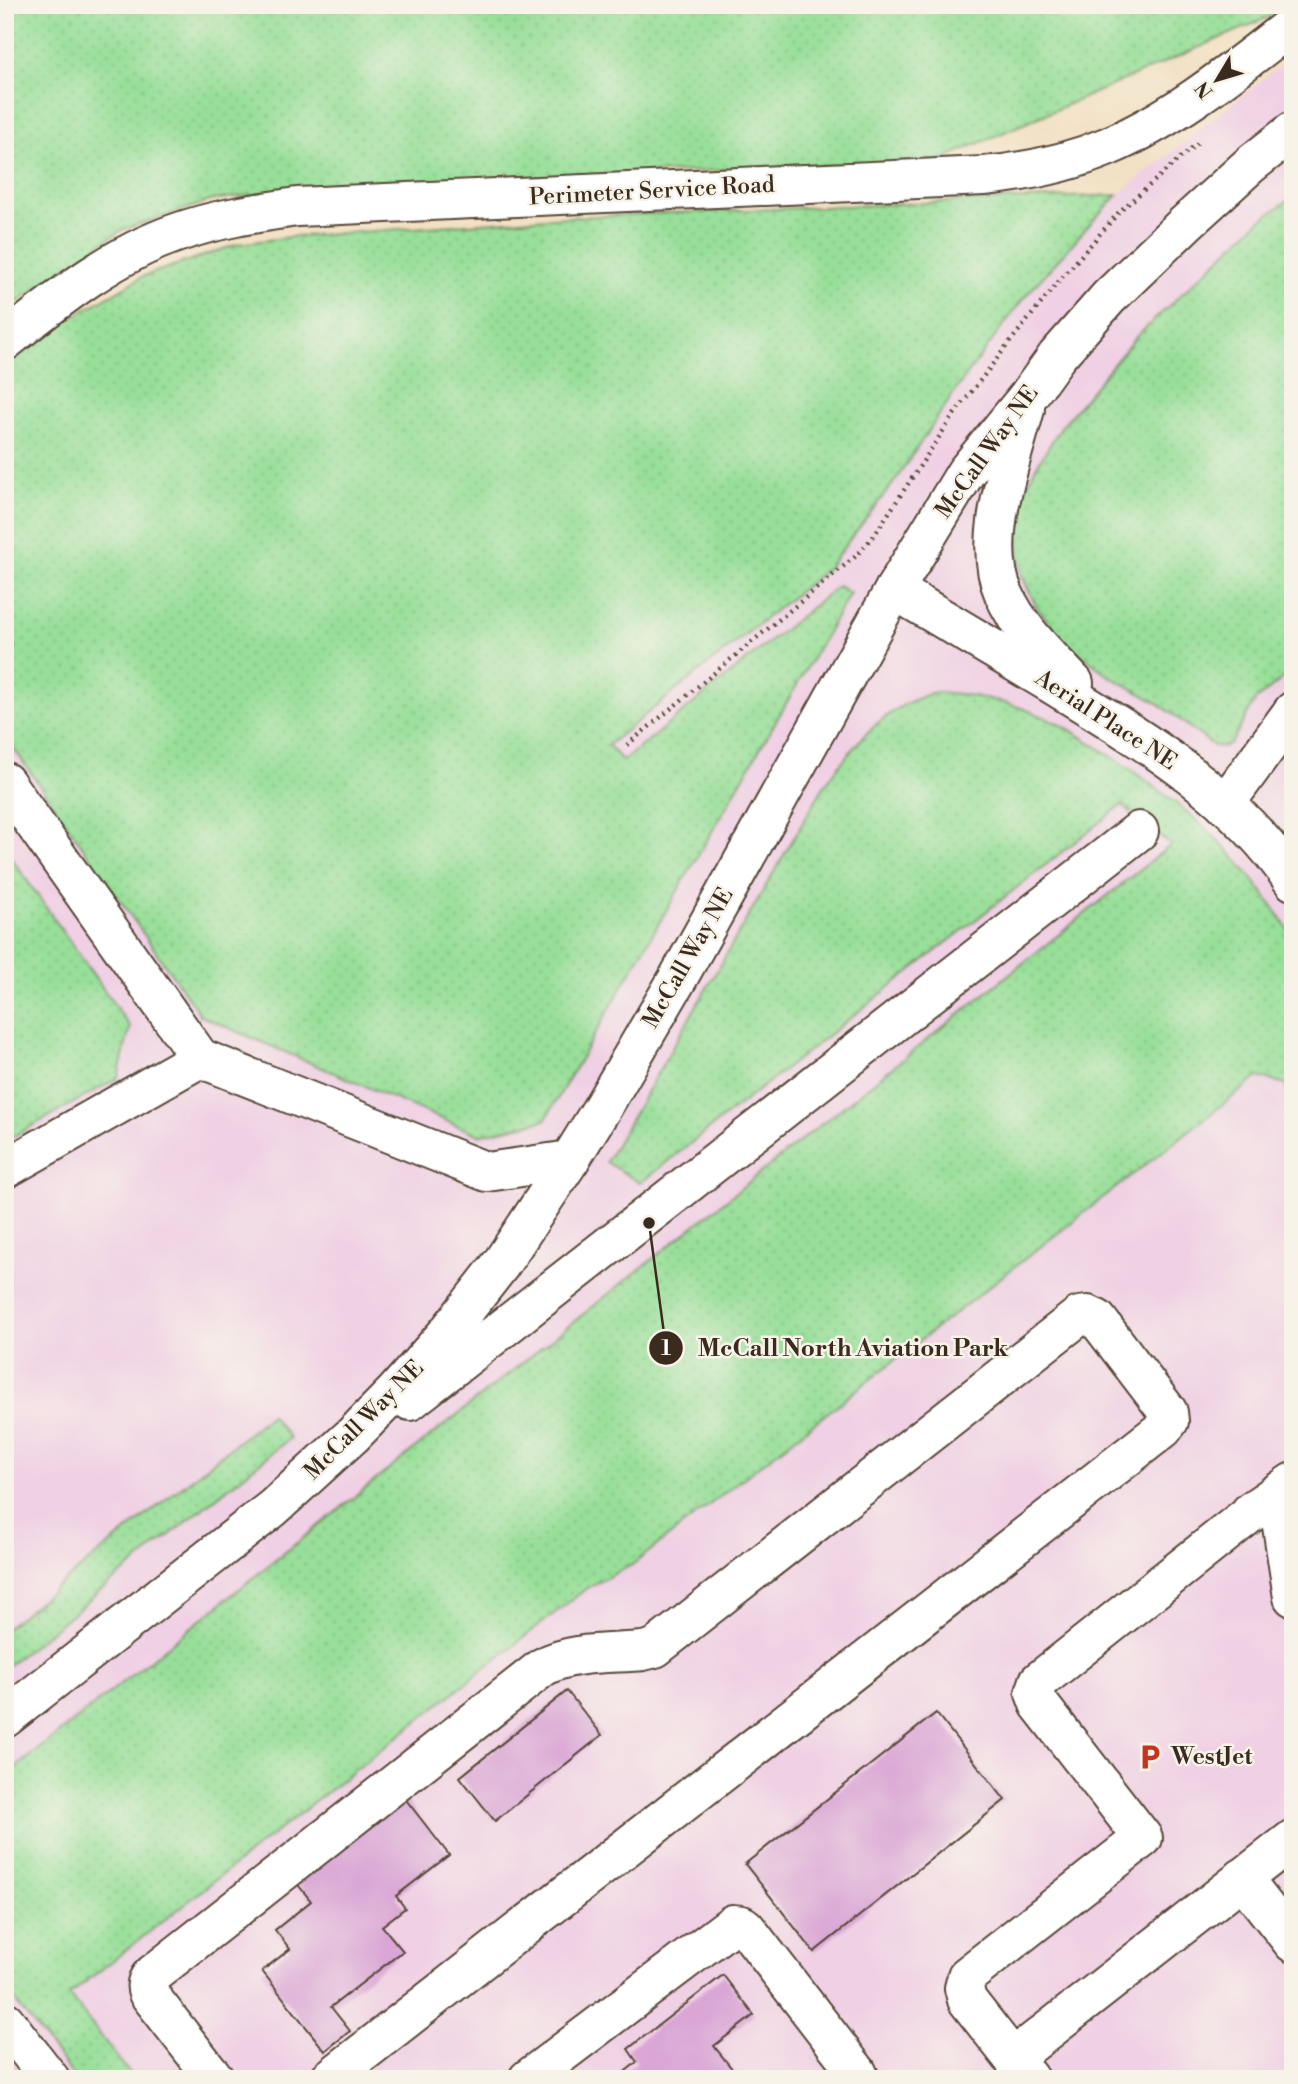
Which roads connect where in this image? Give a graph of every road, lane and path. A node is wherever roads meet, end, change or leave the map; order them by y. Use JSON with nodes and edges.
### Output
{"nodes":[{"id":1,"x":1293,"y":24,"type":"edge"},
{"id":2,"x":1293,"y":131,"type":"edge"},
{"id":3,"x":1208,"y":134,"type":"dead end"},
{"id":4,"x":5,"y":341,"type":"edge"},
{"id":5,"x":1028,"y":396,"type":"junction"},
{"id":6,"x":894,"y":590,"type":"junction"},
{"id":7,"x":1293,"y":711,"type":"edge"},
{"id":8,"x":1104,"y":716,"type":"junction"},
{"id":9,"x":627,"y":745,"type":"dead end"},
{"id":10,"x":5,"y":782,"type":"edge"},
{"id":11,"x":1225,"y":804,"type":"junction"},
{"id":12,"x":1139,"y":831,"type":"dead end"},
{"id":13,"x":1293,"y":881,"type":"edge"},
{"id":14,"x":200,"y":1058,"type":"junction"},
{"id":15,"x":570,"y":1160,"type":"junction"},
{"id":16,"x":5,"y":1169,"type":"edge"},
{"id":17,"x":1279,"y":1504,"type":"edge"},
{"id":18,"x":273,"y":1508,"type":"junction"},
{"id":19,"x":1293,"y":1597,"type":"edge"},
{"id":20,"x":5,"y":1718,"type":"edge"},
{"id":21,"x":1293,"y":1839,"type":"edge"},
{"id":22,"x":1242,"y":1878,"type":"junction"},
{"id":23,"x":1293,"y":1943,"type":"edge"},
{"id":24,"x":5,"y":2021,"type":"edge"},
{"id":25,"x":1022,"y":2073,"type":"edge"},
{"id":26,"x":50,"y":2079,"type":"edge"},
{"id":27,"x":215,"y":2079,"type":"edge"},
{"id":28,"x":329,"y":2079,"type":"edge"},
{"id":29,"x":528,"y":2079,"type":"edge"},
{"id":30,"x":860,"y":2079,"type":"edge"}],
"edges":[{"from":1,"to":4,"type":"street","name":"Perimeter Service Road"},
{"from":2,"to":5,"type":"street","name":"McCall Way NE"},
{"from":3,"to":9,"type":"path"},
{"from":5,"to":6,"type":"street","name":"McCall Way NE"},
{"from":5,"to":8,"type":"street"},
{"from":6,"to":8,"type":"street","name":"Aerial Place NE"},
{"from":6,"to":15,"type":"street","name":"McCall Way NE"},
{"from":7,"to":11,"type":"street"},
{"from":8,"to":11,"type":"street","name":"Aerial Place NE"},
{"from":10,"to":14,"type":"street"},
{"from":11,"to":13,"type":"street","name":"Aerial Place NE"},
{"from":12,"to":18,"type":"street"},
{"from":14,"to":15,"type":"street"},
{"from":14,"to":16,"type":"street"},
{"from":15,"to":18,"type":"street","name":"McCall Way NE"},
{"from":17,"to":19,"type":"street"},
{"from":17,"to":25,"type":"street"},
{"from":18,"to":20,"type":"street","name":"McCall Way NE"},
{"from":21,"to":22,"type":"street"},
{"from":22,"to":23,"type":"street"},
{"from":22,"to":25,"type":"street"},
{"from":24,"to":26,"type":"street"},
{"from":27,"to":28,"type":"street"},
{"from":29,"to":30,"type":"street"}]}
